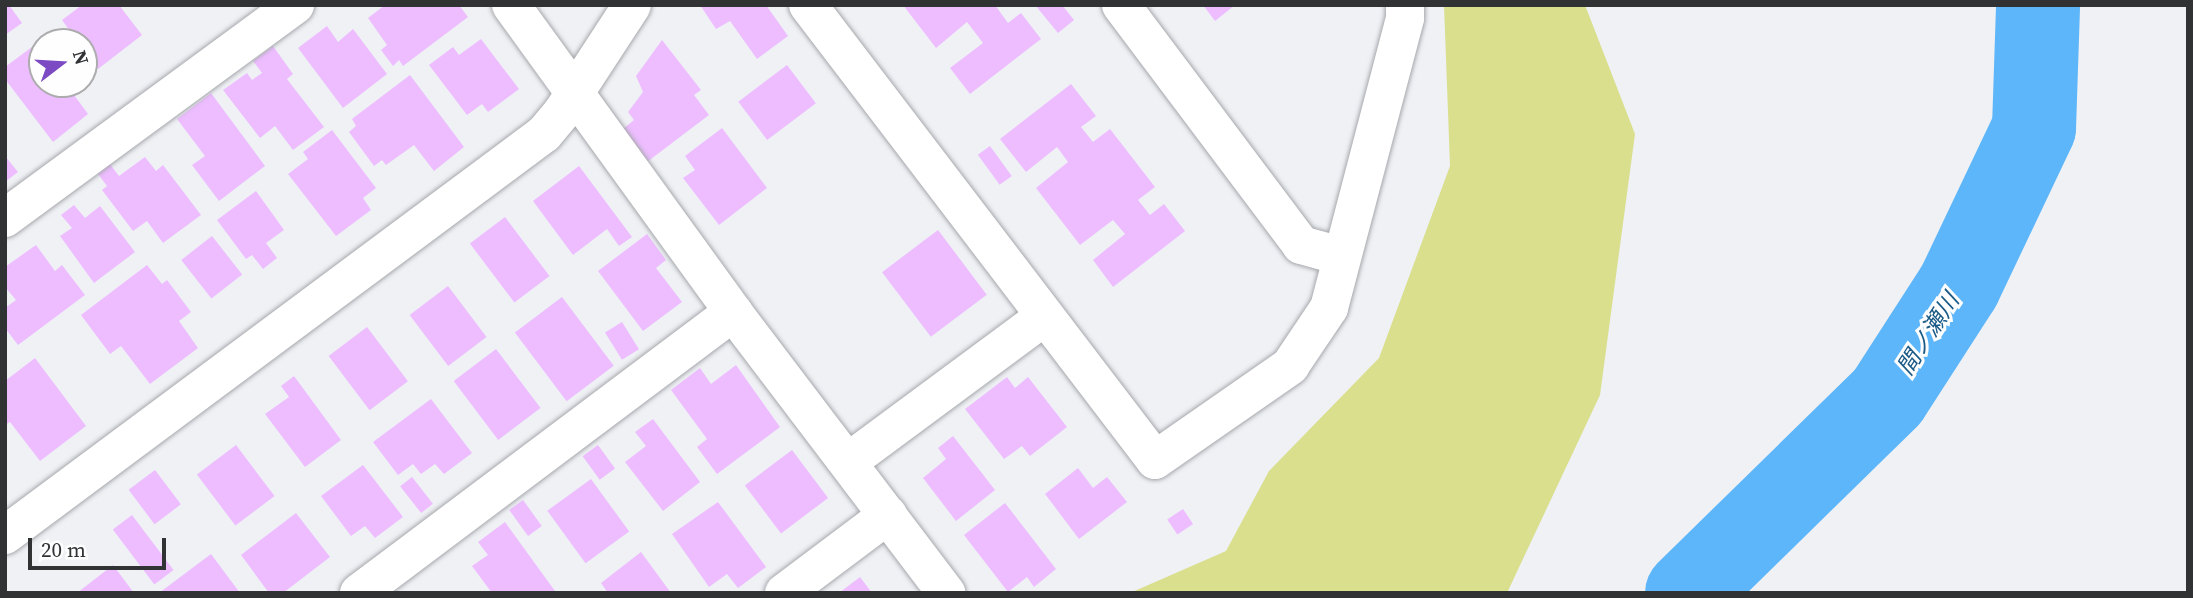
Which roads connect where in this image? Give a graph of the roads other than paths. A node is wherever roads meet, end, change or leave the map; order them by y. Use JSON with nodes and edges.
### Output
{"nodes":[{"id":1,"x":295,"y":5,"type":"edge"},
{"id":2,"x":511,"y":5,"type":"edge"},
{"id":3,"x":632,"y":5,"type":"edge"},
{"id":4,"x":808,"y":5,"type":"edge"},
{"id":5,"x":1121,"y":5,"type":"edge"},
{"id":6,"x":1405,"y":5,"type":"edge"},
{"id":7,"x":576,"y":92,"type":"junction"},
{"id":8,"x":5,"y":218,"type":"edge"},
{"id":9,"x":1341,"y":256,"type":"junction"},
{"id":10,"x":733,"y":312,"type":"junction"},
{"id":11,"x":1045,"y":316,"type":"junction"},
{"id":12,"x":848,"y":462,"type":"junction"},
{"id":13,"x":888,"y":515,"type":"junction"},
{"id":14,"x":5,"y":535,"type":"edge"},
{"id":15,"x":359,"y":593,"type":"edge"},
{"id":16,"x":784,"y":593,"type":"edge"},
{"id":17,"x":946,"y":593,"type":"edge"}],
"edges":[{"from":1,"to":8,"type":"street"},
{"from":2,"to":7,"type":"street"},
{"from":3,"to":7,"type":"street"},
{"from":4,"to":11,"type":"street"},
{"from":5,"to":9,"type":"street"},
{"from":6,"to":9,"type":"street"},
{"from":7,"to":10,"type":"street"},
{"from":7,"to":14,"type":"street"},
{"from":9,"to":11,"type":"street"},
{"from":10,"to":12,"type":"street"},
{"from":10,"to":15,"type":"street"},
{"from":11,"to":12,"type":"street"},
{"from":12,"to":13,"type":"street"},
{"from":13,"to":16,"type":"street"},
{"from":13,"to":17,"type":"street"}]}
